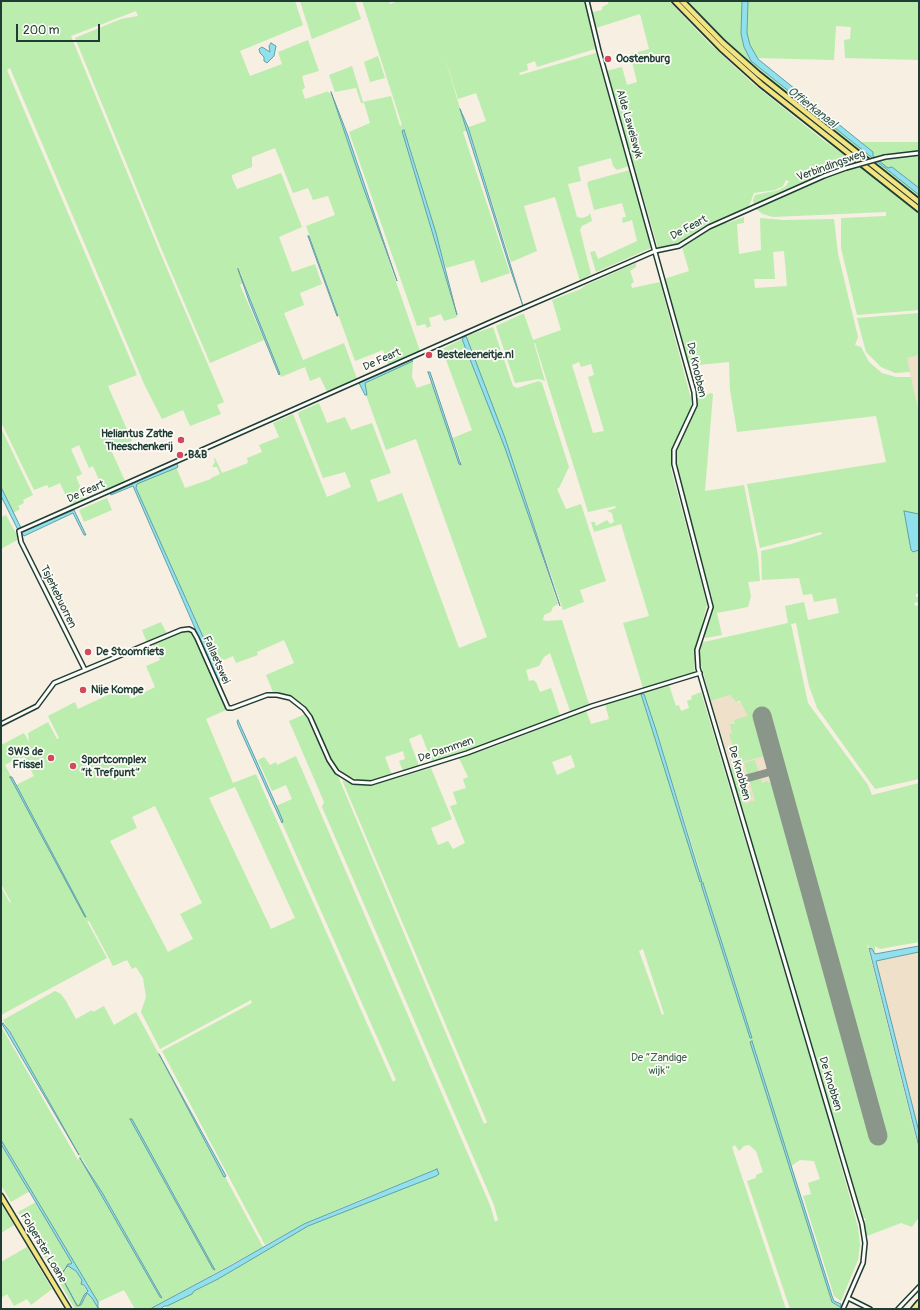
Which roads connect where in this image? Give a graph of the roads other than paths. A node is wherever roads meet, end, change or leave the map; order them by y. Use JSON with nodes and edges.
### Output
{"nodes":[{"id":1,"x":587,"y":1,"type":"edge"},
{"id":2,"x":675,"y":1,"type":"edge"},
{"id":3,"x":682,"y":1,"type":"edge"},
{"id":4,"x":919,"y":153,"type":"edge"},
{"id":5,"x":919,"y":202,"type":"edge"},
{"id":6,"x":752,"y":208,"type":"joint"},
{"id":7,"x":919,"y":209,"type":"edge"},
{"id":8,"x":655,"y":251,"type":"junction"},
{"id":9,"x":19,"y":531,"type":"joint"},
{"id":10,"x":85,"y":670,"type":"junction"},
{"id":11,"x":700,"y":674,"type":"junction"},
{"id":12,"x":235,"y":707,"type":"joint"},
{"id":13,"x":1,"y":724,"type":"edge"},
{"id":14,"x":1,"y":1196,"type":"edge"},
{"id":15,"x":919,"y":1287,"type":"edge"},
{"id":16,"x":848,"y":1298,"type":"junction"},
{"id":17,"x":919,"y":1303,"type":"edge"},
{"id":18,"x":69,"y":1309,"type":"edge"},
{"id":19,"x":843,"y":1309,"type":"edge"},
{"id":20,"x":870,"y":1309,"type":"edge"},
{"id":21,"x":898,"y":1309,"type":"edge"},
{"id":22,"x":914,"y":1309,"type":"edge"}],
"edges":[{"from":1,"to":8,"type":"street","name":"Alde Laweiswyk"},
{"from":2,"to":7,"type":"highway"},
{"from":3,"to":5,"type":"highway"},
{"from":4,"to":6,"type":"street","name":"Verbindingsweg","bridge":true},
{"from":6,"to":8,"type":"street","name":"De Feart"},
{"from":8,"to":9,"type":"street","name":"De Feart"},
{"from":8,"to":11,"type":"street","name":"De Knobben"},
{"from":9,"to":10,"type":"street","name":"Tsjerkebuorren"},
{"from":10,"to":12,"type":"street","name":"Fallaetswei"},
{"from":10,"to":13,"type":"street"},
{"from":11,"to":12,"type":"street","name":"De Dammen"},
{"from":11,"to":16,"type":"street","name":"De Knobben"},
{"from":14,"to":18,"type":"main road","name":"Folgerster Loane"},
{"from":15,"to":21,"type":"street"},
{"from":16,"to":19,"type":"street","name":"De Knobben"},
{"from":16,"to":20,"type":"street"},
{"from":17,"to":22,"type":"highway"}]}
